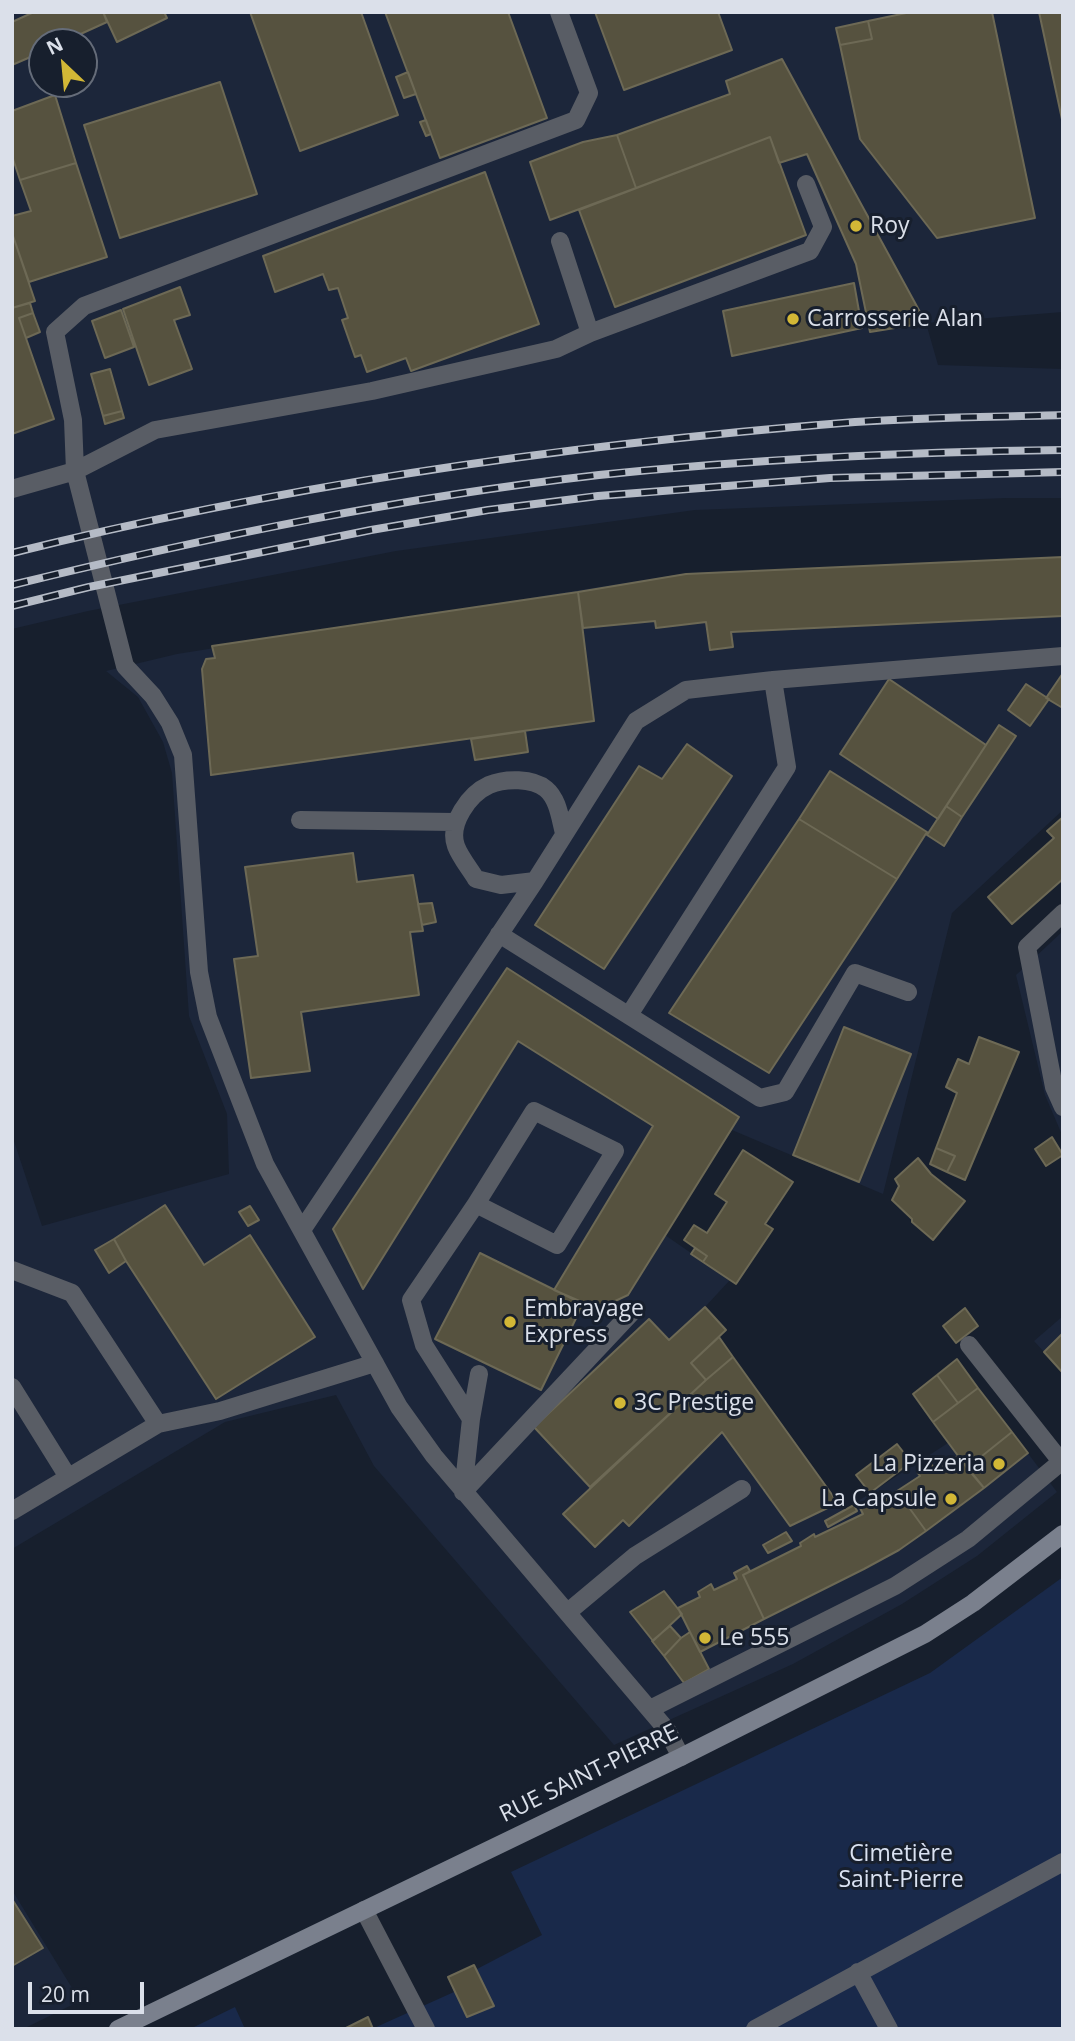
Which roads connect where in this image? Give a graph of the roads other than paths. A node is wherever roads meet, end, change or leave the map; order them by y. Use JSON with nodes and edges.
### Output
{"nodes":[{"id":1,"x":559,"y":12,"type":"edge"},
{"id":2,"x":806,"y":184,"type":"dead end"},
{"id":3,"x":560,"y":241,"type":"dead end"},
{"id":4,"x":590,"y":333,"type":"junction"},
{"id":5,"x":75,"y":471,"type":"junction"},
{"id":6,"x":12,"y":489,"type":"edge"},
{"id":7,"x":1063,"y":656,"type":"edge"},
{"id":8,"x":773,"y":680,"type":"junction"},
{"id":9,"x":300,"y":820,"type":"dead end"},
{"id":10,"x":455,"y":822,"type":"junction"},
{"id":11,"x":564,"y":833,"type":"junction"},
{"id":12,"x":535,"y":881,"type":"junction"},
{"id":13,"x":1063,"y":913,"type":"edge"},
{"id":14,"x":499,"y":934,"type":"junction"},
{"id":15,"x":908,"y":992,"type":"dead end"},
{"id":16,"x":629,"y":1015,"type":"junction"},
{"id":17,"x":1063,"y":1107,"type":"edge"},
{"id":18,"x":476,"y":1204,"type":"junction"},
{"id":19,"x":302,"y":1230,"type":"junction"},
{"id":20,"x":12,"y":1270,"type":"edge"},
{"id":21,"x":633,"y":1311,"type":"dead end"},
{"id":22,"x":969,"y":1345,"type":"dead end"},
{"id":23,"x":375,"y":1363,"type":"junction"},
{"id":24,"x":480,"y":1374,"type":"dead end"},
{"id":25,"x":12,"y":1387,"type":"edge"},
{"id":26,"x":471,"y":1419,"type":"junction"},
{"id":27,"x":158,"y":1424,"type":"junction"},
{"id":28,"x":1062,"y":1463,"type":"edge"},
{"id":29,"x":68,"y":1477,"type":"junction"},
{"id":30,"x":742,"y":1489,"type":"dead end"},
{"id":31,"x":463,"y":1492,"type":"junction"},
{"id":32,"x":12,"y":1511,"type":"edge"},
{"id":33,"x":1063,"y":1534,"type":"edge"},
{"id":34,"x":568,"y":1612,"type":"junction"},
{"id":35,"x":650,"y":1709,"type":"junction"},
{"id":36,"x":681,"y":1757,"type":"junction"},
{"id":37,"x":1063,"y":1862,"type":"edge"},
{"id":38,"x":364,"y":1909,"type":"junction"},
{"id":39,"x":858,"y":1972,"type":"junction"},
{"id":40,"x":118,"y":2029,"type":"edge"},
{"id":41,"x":426,"y":2029,"type":"edge"},
{"id":42,"x":755,"y":2029,"type":"edge"},
{"id":43,"x":889,"y":2029,"type":"edge"}],
"edges":[{"from":1,"to":5,"type":"lane"},
{"from":2,"to":4,"type":"lane"},
{"from":3,"to":4,"type":"lane"},
{"from":4,"to":5,"type":"lane"},
{"from":5,"to":6,"type":"lane"},
{"from":5,"to":19,"type":"lane"},
{"from":7,"to":8,"type":"lane"},
{"from":8,"to":11,"type":"lane"},
{"from":8,"to":16,"type":"lane"},
{"from":9,"to":10,"type":"lane"},
{"from":10,"to":11,"type":"lane"},
{"from":10,"to":12,"type":"lane"},
{"from":11,"to":12,"type":"lane"},
{"from":12,"to":14,"type":"lane"},
{"from":13,"to":17,"type":"lane"},
{"from":14,"to":16,"type":"lane"},
{"from":14,"to":19,"type":"lane"},
{"from":15,"to":16,"type":"lane"},
{"from":18,"to":18,"type":"lane"},
{"from":18,"to":26,"type":"lane"},
{"from":19,"to":23,"type":"lane"},
{"from":20,"to":27,"type":"lane"},
{"from":21,"to":31,"type":"lane"},
{"from":22,"to":28,"type":"lane"},
{"from":23,"to":27,"type":"lane"},
{"from":23,"to":31,"type":"lane"},
{"from":24,"to":26,"type":"lane"},
{"from":25,"to":29,"type":"lane"},
{"from":26,"to":31,"type":"lane"},
{"from":27,"to":29,"type":"lane"},
{"from":28,"to":35,"type":"lane"},
{"from":29,"to":32,"type":"lane"},
{"from":30,"to":34,"type":"lane"},
{"from":31,"to":34,"type":"lane"},
{"from":33,"to":36,"type":"main road","name":"RUE SAINT-PIERRE"},
{"from":34,"to":35,"type":"lane"},
{"from":35,"to":36,"type":"lane"},
{"from":36,"to":38,"type":"main road","name":"RUE SAINT-PIERRE"},
{"from":37,"to":39,"type":"lane"},
{"from":38,"to":40,"type":"main road","name":"RUE SAINT-PIERRE"},
{"from":38,"to":41,"type":"lane"},
{"from":39,"to":42,"type":"lane"},
{"from":39,"to":43,"type":"lane"}]}
